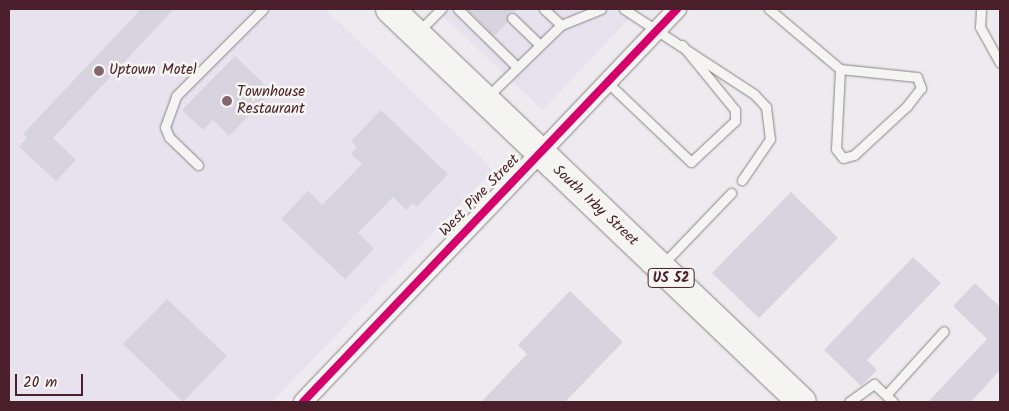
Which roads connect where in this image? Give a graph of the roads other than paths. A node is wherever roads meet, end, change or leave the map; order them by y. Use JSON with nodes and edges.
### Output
{"nodes":[{"id":1,"x":263,"y":9,"type":"edge"},
{"id":2,"x":390,"y":9,"type":"edge"},
{"id":3,"x":441,"y":9,"type":"edge"},
{"id":4,"x":458,"y":9,"type":"edge"},
{"id":5,"x":544,"y":9,"type":"edge"},
{"id":6,"x":601,"y":9,"type":"edge"},
{"id":7,"x":624,"y":9,"type":"edge"},
{"id":8,"x":677,"y":9,"type":"edge"},
{"id":9,"x":769,"y":9,"type":"edge"},
{"id":10,"x":982,"y":9,"type":"edge"},
{"id":11,"x":512,"y":18,"type":"dead end"},
{"id":12,"x":561,"y":25,"type":"junction"},
{"id":13,"x":658,"y":28,"type":"junction"},
{"id":14,"x":416,"y":34,"type":"junction"},
{"id":15,"x":539,"y":44,"type":"junction"},
{"id":16,"x":682,"y":45,"type":"junction"},
{"id":17,"x":1000,"y":63,"type":"edge"},
{"id":18,"x":516,"y":66,"type":"junction"},
{"id":19,"x":840,"y":69,"type":"junction"},
{"id":20,"x":608,"y":82,"type":"junction"},
{"id":21,"x":484,"y":100,"type":"junction"},
{"id":22,"x":540,"y":154,"type":"junction"},
{"id":23,"x":198,"y":165,"type":"dead end"},
{"id":24,"x":742,"y":180,"type":"dead end"},
{"id":25,"x":731,"y":193,"type":"dead end"},
{"id":26,"x":660,"y":267,"type":"junction"},
{"id":27,"x":944,"y":331,"type":"dead end"},
{"id":28,"x":890,"y":399,"type":"edge"},
{"id":29,"x":303,"y":402,"type":"edge"},
{"id":30,"x":802,"y":402,"type":"edge"},
{"id":31,"x":849,"y":402,"type":"edge"}],
"edges":[{"from":1,"to":23,"type":"lane"},
{"from":2,"to":14,"type":"main road","name":"South Irby Street","number":"US 52"},
{"from":3,"to":14,"type":"lane"},
{"from":4,"to":18,"type":"lane"},
{"from":5,"to":12,"type":"lane"},
{"from":6,"to":12,"type":"lane"},
{"from":7,"to":13,"type":"lane"},
{"from":8,"to":13,"type":"street","name":"West Pine Street"},
{"from":9,"to":19,"type":"lane"},
{"from":10,"to":17,"type":"lane"},
{"from":11,"to":15,"type":"lane"},
{"from":12,"to":15,"type":"lane"},
{"from":13,"to":16,"type":"lane"},
{"from":13,"to":20,"type":"street","name":"West Pine Street"},
{"from":14,"to":21,"type":"main road","name":"South Irby Street","number":"US 52"},
{"from":15,"to":18,"type":"lane"},
{"from":16,"to":20,"type":"lane"},
{"from":16,"to":24,"type":"lane"},
{"from":18,"to":21,"type":"lane"},
{"from":19,"to":19,"type":"lane"},
{"from":20,"to":22,"type":"street","name":"West Pine Street"},
{"from":21,"to":22,"type":"main road","name":"South Irby Street","number":"US 52"},
{"from":22,"to":26,"type":"main road","name":"South Irby Street","number":"US 52"},
{"from":22,"to":29,"type":"street","name":"West Pine Street"},
{"from":25,"to":26,"type":"lane"},
{"from":26,"to":30,"type":"main road","name":"South Irby Street","number":"US 52"},
{"from":27,"to":28,"type":"lane"},
{"from":28,"to":31,"type":"lane"}]}
